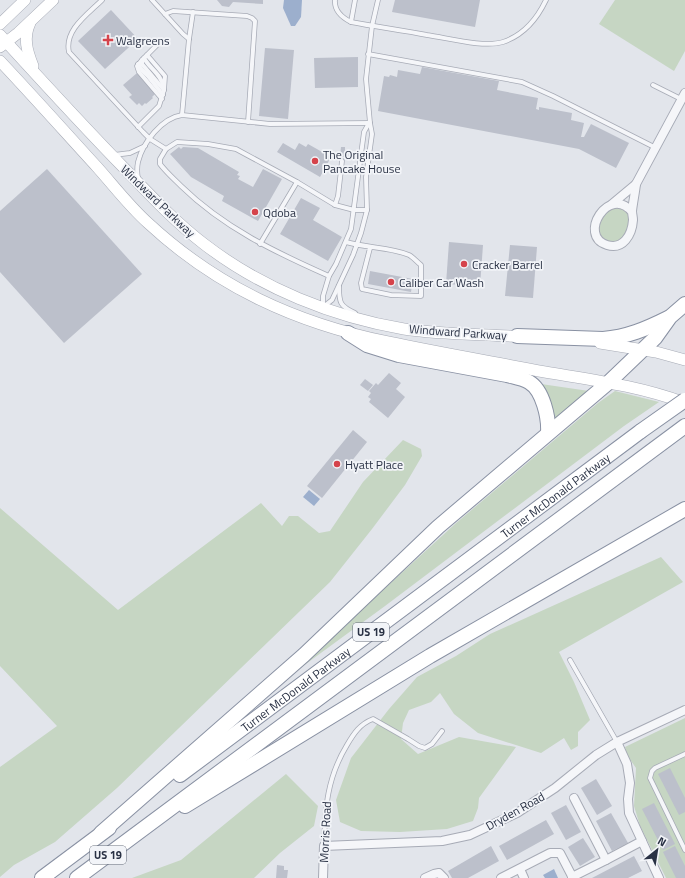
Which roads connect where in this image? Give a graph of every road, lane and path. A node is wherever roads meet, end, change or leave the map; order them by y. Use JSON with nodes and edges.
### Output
{"nodes":[{"id":1,"x":53,"y":0,"type":"edge"},
{"id":2,"x":102,"y":0,"type":"edge"},
{"id":3,"x":152,"y":0,"type":"edge"},
{"id":4,"x":335,"y":0,"type":"edge"},
{"id":5,"x":355,"y":0,"type":"edge"},
{"id":6,"x":378,"y":0,"type":"edge"},
{"id":7,"x":546,"y":0,"type":"edge"},
{"id":8,"x":21,"y":4,"type":"edge"},
{"id":9,"x":0,"y":12,"type":"edge"},
{"id":10,"x":193,"y":12,"type":"junction"},
{"id":11,"x":165,"y":14,"type":"junction"},
{"id":12,"x":31,"y":21,"type":"junction"},
{"id":13,"x":351,"y":22,"type":"junction"},
{"id":14,"x":0,"y":24,"type":"edge"},
{"id":15,"x":372,"y":26,"type":"junction"},
{"id":16,"x":189,"y":39,"type":"junction"},
{"id":17,"x":2,"y":41,"type":"edge"},
{"id":18,"x":157,"y":45,"type":"dead end"},
{"id":19,"x":368,"y":54,"type":"junction"},
{"id":20,"x":145,"y":58,"type":"junction"},
{"id":21,"x":0,"y":61,"type":"edge"},
{"id":22,"x":35,"y":72,"type":"junction"},
{"id":23,"x":0,"y":73,"type":"edge"},
{"id":24,"x":14,"y":77,"type":"junction"},
{"id":25,"x":653,"y":84,"type":"dead end"},
{"id":26,"x":163,"y":95,"type":"junction"},
{"id":27,"x":683,"y":96,"type":"edge"},
{"id":28,"x":182,"y":115,"type":"junction"},
{"id":29,"x":248,"y":122,"type":"junction"},
{"id":30,"x":370,"y":123,"type":"junction"},
{"id":31,"x":138,"y":127,"type":"junction"},
{"id":32,"x":150,"y":139,"type":"junction"},
{"id":33,"x":145,"y":145,"type":"junction"},
{"id":34,"x":656,"y":148,"type":"junction"},
{"id":35,"x":166,"y":149,"type":"junction"},
{"id":36,"x":112,"y":155,"type":"junction"},
{"id":37,"x":342,"y":161,"type":"dead end"},
{"id":38,"x":138,"y":182,"type":"junction"},
{"id":39,"x":297,"y":182,"type":"junction"},
{"id":40,"x":636,"y":184,"type":"junction"},
{"id":41,"x":612,"y":204,"type":"junction"},
{"id":42,"x":335,"y":205,"type":"junction"},
{"id":43,"x":354,"y":210,"type":"junction"},
{"id":44,"x":367,"y":210,"type":"junction"},
{"id":45,"x":632,"y":212,"type":"junction"},
{"id":46,"x":346,"y":242,"type":"junction"},
{"id":47,"x":260,"y":244,"type":"junction"},
{"id":48,"x":356,"y":245,"type":"junction"},
{"id":49,"x":370,"y":248,"type":"junction"},
{"id":50,"x":329,"y":276,"type":"junction"},
{"id":51,"x":339,"y":284,"type":"junction"},
{"id":52,"x":685,"y":304,"type":"edge"},
{"id":53,"x":323,"y":307,"type":"junction"},
{"id":54,"x":670,"y":317,"type":"junction"},
{"id":55,"x":317,"y":324,"type":"junction"},
{"id":56,"x":403,"y":328,"type":"junction"},
{"id":57,"x":348,"y":333,"type":"junction"},
{"id":58,"x":517,"y":336,"type":"junction"},
{"id":59,"x":643,"y":350,"type":"junction"},
{"id":60,"x":685,"y":360,"type":"edge"},
{"id":61,"x":608,"y":383,"type":"junction"},
{"id":62,"x":685,"y":401,"type":"edge"},
{"id":63,"x":685,"y":426,"type":"edge"},
{"id":64,"x":548,"y":433,"type":"junction"},
{"id":65,"x":685,"y":510,"type":"edge"},
{"id":66,"x":570,"y":660,"type":"dead end"},
{"id":67,"x":685,"y":710,"type":"edge"},
{"id":68,"x":442,"y":731,"type":"dead end"},
{"id":69,"x":617,"y":742,"type":"junction"},
{"id":70,"x":685,"y":754,"type":"edge"},
{"id":71,"x":574,"y":798,"type":"dead end"},
{"id":72,"x":139,"y":831,"type":"junction"},
{"id":73,"x":102,"y":833,"type":"junction"},
{"id":74,"x":642,"y":841,"type":"junction"},
{"id":75,"x":324,"y":846,"type":"junction"},
{"id":76,"x":685,"y":850,"type":"edge"},
{"id":77,"x":606,"y":860,"type":"junction"},
{"id":78,"x":520,"y":868,"type":"junction"},
{"id":79,"x":572,"y":877,"type":"edge"},
{"id":80,"x":42,"y":878,"type":"edge"},
{"id":81,"x":76,"y":878,"type":"edge"},
{"id":82,"x":324,"y":878,"type":"edge"},
{"id":83,"x":425,"y":878,"type":"edge"},
{"id":84,"x":444,"y":878,"type":"edge"},
{"id":85,"x":501,"y":878,"type":"edge"},
{"id":86,"x":524,"y":878,"type":"edge"},
{"id":87,"x":659,"y":878,"type":"edge"}],
"edges":[{"from":1,"to":12,"type":"main road"},
{"from":2,"to":31,"type":"lane"},
{"from":3,"to":11,"type":"lane"},
{"from":4,"to":13,"type":"lane"},
{"from":5,"to":13,"type":"lane"},
{"from":6,"to":15,"type":"lane"},
{"from":7,"to":15,"type":"lane"},
{"from":8,"to":9,"type":"main road"},
{"from":8,"to":14,"type":"main road"},
{"from":10,"to":11,"type":"lane"},
{"from":10,"to":16,"type":"lane"},
{"from":10,"to":29,"type":"lane"},
{"from":11,"to":16,"type":"lane"},
{"from":12,"to":17,"type":"main road"},
{"from":12,"to":22,"type":"main road"},
{"from":13,"to":15,"type":"lane"},
{"from":15,"to":19,"type":"lane"},
{"from":16,"to":28,"type":"lane"},
{"from":17,"to":22,"type":"main road","name":"Windward Parkway"},
{"from":18,"to":20,"type":"lane"},
{"from":19,"to":30,"type":"lane"},
{"from":19,"to":34,"type":"lane"},
{"from":20,"to":26,"type":"lane"},
{"from":20,"to":26,"type":"lane"},
{"from":20,"to":26,"type":"lane"},
{"from":21,"to":24,"type":"main road","name":"Windward Parkway"},
{"from":22,"to":36,"type":"main road","name":"Windward Parkway"},
{"from":23,"to":24,"type":"main road"},
{"from":24,"to":55,"type":"main road","name":"Windward Parkway"},
{"from":25,"to":27,"type":"lane"},
{"from":26,"to":31,"type":"lane"},
{"from":27,"to":34,"type":"street"},
{"from":28,"to":29,"type":"lane"},
{"from":28,"to":32,"type":"lane"},
{"from":29,"to":30,"type":"lane"},
{"from":30,"to":43,"type":"lane"},
{"from":30,"to":44,"type":"lane"},
{"from":31,"to":32,"type":"lane"},
{"from":32,"to":33,"type":"lane"},
{"from":32,"to":35,"type":"lane"},
{"from":33,"to":36,"type":"lane"},
{"from":33,"to":38,"type":"lane"},
{"from":34,"to":40,"type":"street"},
{"from":35,"to":39,"type":"lane"},
{"from":35,"to":47,"type":"lane"},
{"from":36,"to":38,"type":"main road","name":"Windward Parkway"},
{"from":37,"to":42,"type":"lane"},
{"from":38,"to":53,"type":"main road","name":"Windward Parkway"},
{"from":39,"to":42,"type":"lane"},
{"from":39,"to":47,"type":"lane"},
{"from":40,"to":41,"type":"street"},
{"from":40,"to":45,"type":"street"},
{"from":41,"to":45,"type":"street"},
{"from":41,"to":45,"type":"street"},
{"from":42,"to":43,"type":"lane"},
{"from":43,"to":44,"type":"lane"},
{"from":43,"to":46,"type":"lane"},
{"from":44,"to":48,"type":"lane"},
{"from":46,"to":48,"type":"lane"},
{"from":46,"to":50,"type":"lane"},
{"from":47,"to":50,"type":"lane"},
{"from":48,"to":49,"type":"lane"},
{"from":48,"to":51,"type":"lane"},
{"from":49,"to":49,"type":"lane"},
{"from":50,"to":53,"type":"lane"},
{"from":51,"to":53,"type":"lane"},
{"from":51,"to":56,"type":"lane"},
{"from":52,"to":54,"type":"highway"},
{"from":53,"to":55,"type":"main road"},
{"from":53,"to":56,"type":"main road","name":"Windward Parkway"},
{"from":54,"to":58,"type":"highway"},
{"from":54,"to":59,"type":"highway"},
{"from":55,"to":57,"type":"main road","name":"Windward Parkway"},
{"from":56,"to":58,"type":"main road","name":"Windward Parkway"},
{"from":57,"to":61,"type":"main road","name":"Windward Parkway"},
{"from":57,"to":64,"type":"highway"},
{"from":58,"to":59,"type":"main road","name":"Windward Parkway"},
{"from":59,"to":60,"type":"main road","name":"Windward Parkway"},
{"from":59,"to":61,"type":"highway"},
{"from":61,"to":62,"type":"main road","name":"Windward Parkway"},
{"from":61,"to":64,"type":"highway"},
{"from":62,"to":73,"type":"highway","name":"Turner McDonald Parkway","number":"US 19","bridge":true},
{"from":63,"to":72,"type":"highway","name":"Turner McDonald Parkway","number":"US 19"},
{"from":64,"to":73,"type":"highway"},
{"from":65,"to":72,"type":"highway"},
{"from":66,"to":69,"type":"lane"},
{"from":67,"to":69,"type":"street","name":"Dryden Road"},
{"from":68,"to":75,"type":"lane","name":"Morris Road"},
{"from":69,"to":74,"type":"street"},
{"from":69,"to":75,"type":"street","name":"Dryden Road"},
{"from":70,"to":76,"type":"lane"},
{"from":71,"to":77,"type":"street"},
{"from":72,"to":81,"type":"highway","name":"Turner McDonald Parkway","number":"US 19"},
{"from":73,"to":80,"type":"highway","name":"Turner McDonald Parkway","number":"US 19"},
{"from":74,"to":77,"type":"street"},
{"from":74,"to":87,"type":"street"},
{"from":75,"to":82,"type":"street","name":"Morris Road"},
{"from":77,"to":79,"type":"street"},
{"from":78,"to":79,"type":"street"},
{"from":78,"to":85,"type":"street"},
{"from":78,"to":86,"type":"street"},
{"from":83,"to":84,"type":"street"}]}
